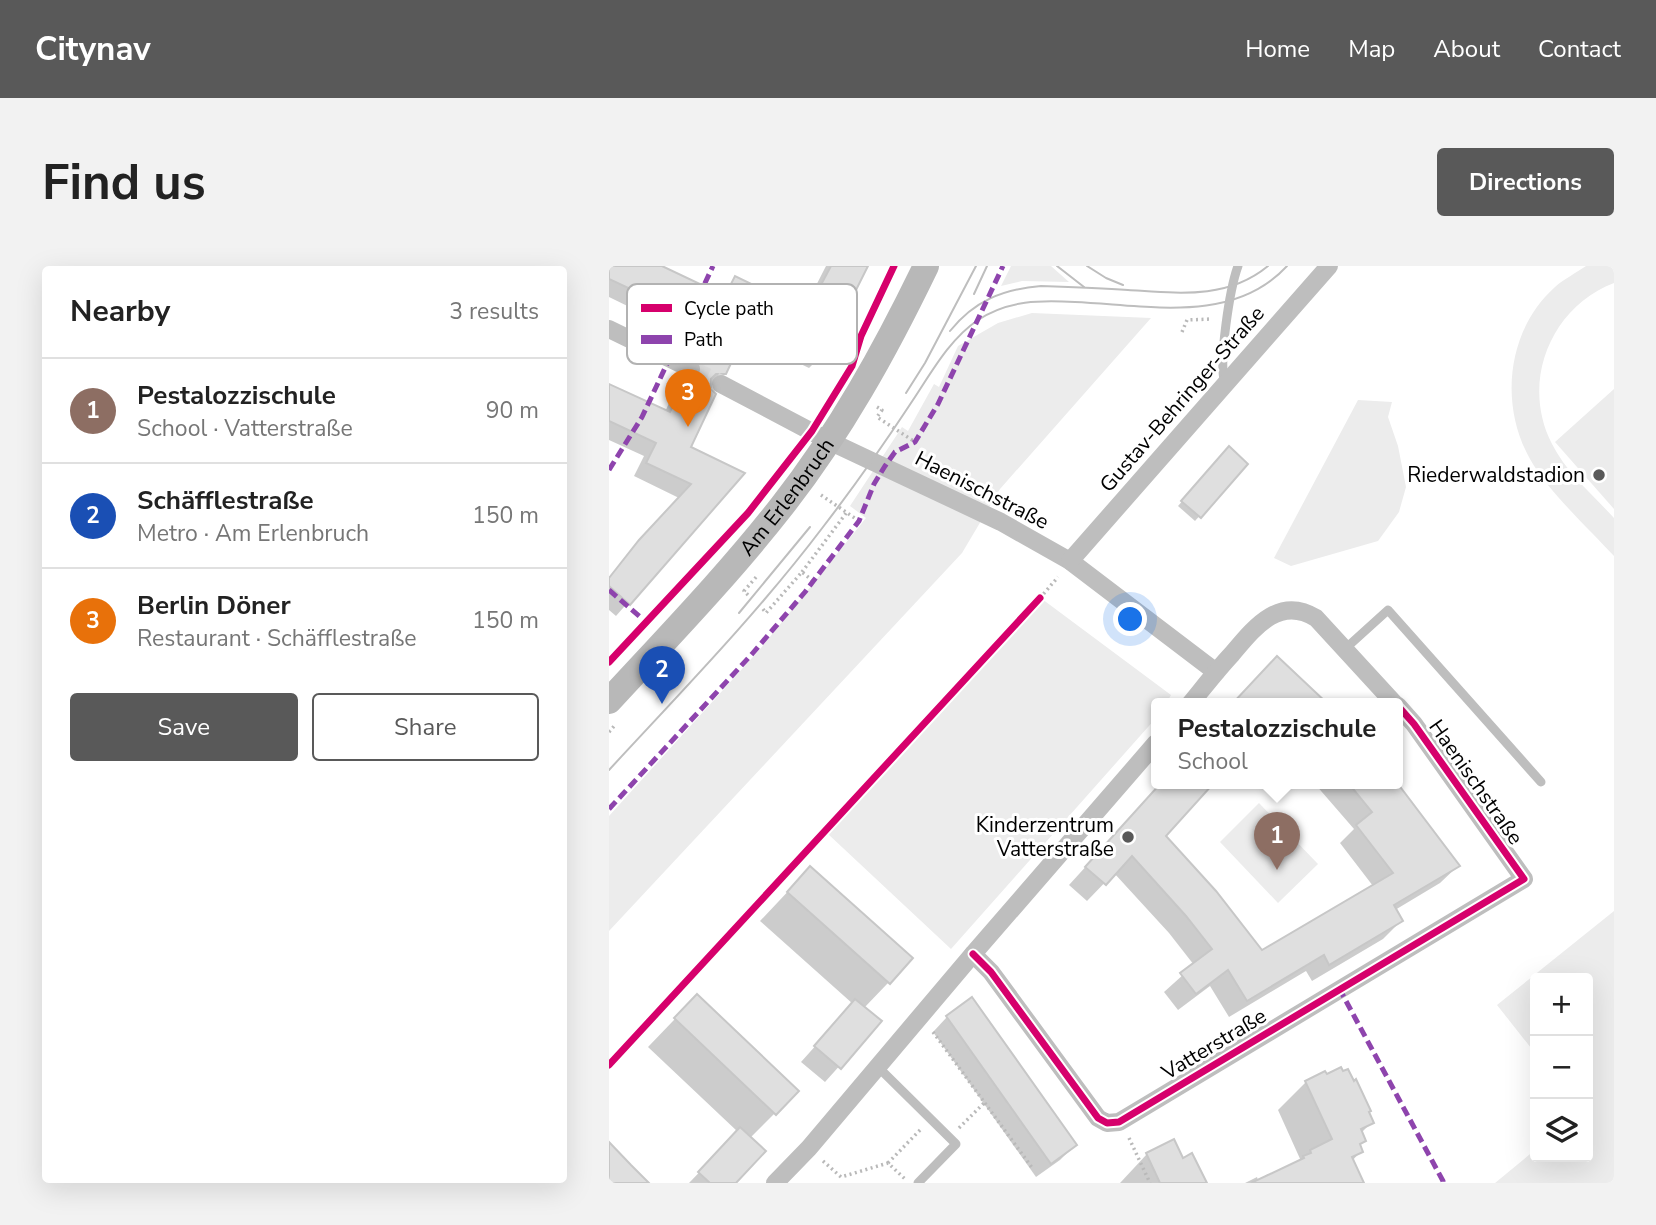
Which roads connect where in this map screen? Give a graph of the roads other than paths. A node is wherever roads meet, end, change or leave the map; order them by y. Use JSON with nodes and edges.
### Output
{"nodes":[{"id":1,"x":926,"y":266,"type":"edge"},
{"id":2,"x":1238,"y":266,"type":"edge"},
{"id":3,"x":1329,"y":266,"type":"edge"},
{"id":4,"x":609,"y":329,"type":"edge"},
{"id":5,"x":627,"y":338,"type":"edge"},
{"id":6,"x":681,"y":364,"type":"edge"},
{"id":7,"x":691,"y":369,"type":"tunnel mouth"},
{"id":8,"x":1225,"y":383,"type":"junction"},
{"id":9,"x":721,"y":384,"type":"tunnel mouth"},
{"id":10,"x":829,"y":441,"type":"junction"},
{"id":11,"x":1070,"y":561,"type":"junction"},
{"id":12,"x":1346,"y":648,"type":"junction"},
{"id":13,"x":1216,"y":672,"type":"junction"},
{"id":14,"x":1195,"y":698,"type":"edge"},
{"id":15,"x":1391,"y":698,"type":"edge"},
{"id":16,"x":609,"y":701,"type":"edge"},
{"id":17,"x":1403,"y":712,"type":"edge"},
{"id":18,"x":1151,"y":749,"type":"edge"},
{"id":19,"x":1541,"y":782,"type":"dead end"},
{"id":20,"x":1524,"y":879,"type":"joint"},
{"id":21,"x":973,"y":954,"type":"junction"},
{"id":22,"x":878,"y":1067,"type":"junction"},
{"id":23,"x":775,"y":1183,"type":"edge"},
{"id":24,"x":918,"y":1183,"type":"edge"}],
"edges":[{"from":1,"to":10,"type":"main road","name":"Am Erlenbruch"},
{"from":2,"to":8,"type":"lane"},
{"from":3,"to":8,"type":"street","name":"Gustav-Behringer-Straße"},
{"from":4,"to":5,"type":"street"},
{"from":6,"to":7,"type":"street"},
{"from":8,"to":11,"type":"street","name":"Gustav-Behringer-Straße"},
{"from":9,"to":10,"type":"street","name":"Haenischstraße"},
{"from":10,"to":11,"type":"street","name":"Haenischstraße"},
{"from":10,"to":16,"type":"main road","name":"Am Erlenbruch"},
{"from":11,"to":13,"type":"street","name":"Haenischstraße"},
{"from":12,"to":13,"type":"street","name":"Haenischstraße"},
{"from":12,"to":15,"type":"street","name":"Haenischstraße"},
{"from":12,"to":19,"type":"lane"},
{"from":13,"to":14,"type":"street"},
{"from":17,"to":20,"type":"street","name":"Haenischstraße"},
{"from":18,"to":21,"type":"street"},
{"from":20,"to":21,"type":"street","name":"Vatterstraße"},
{"from":21,"to":22,"type":"street"},
{"from":22,"to":23,"type":"street"},
{"from":22,"to":24,"type":"lane"}]}
